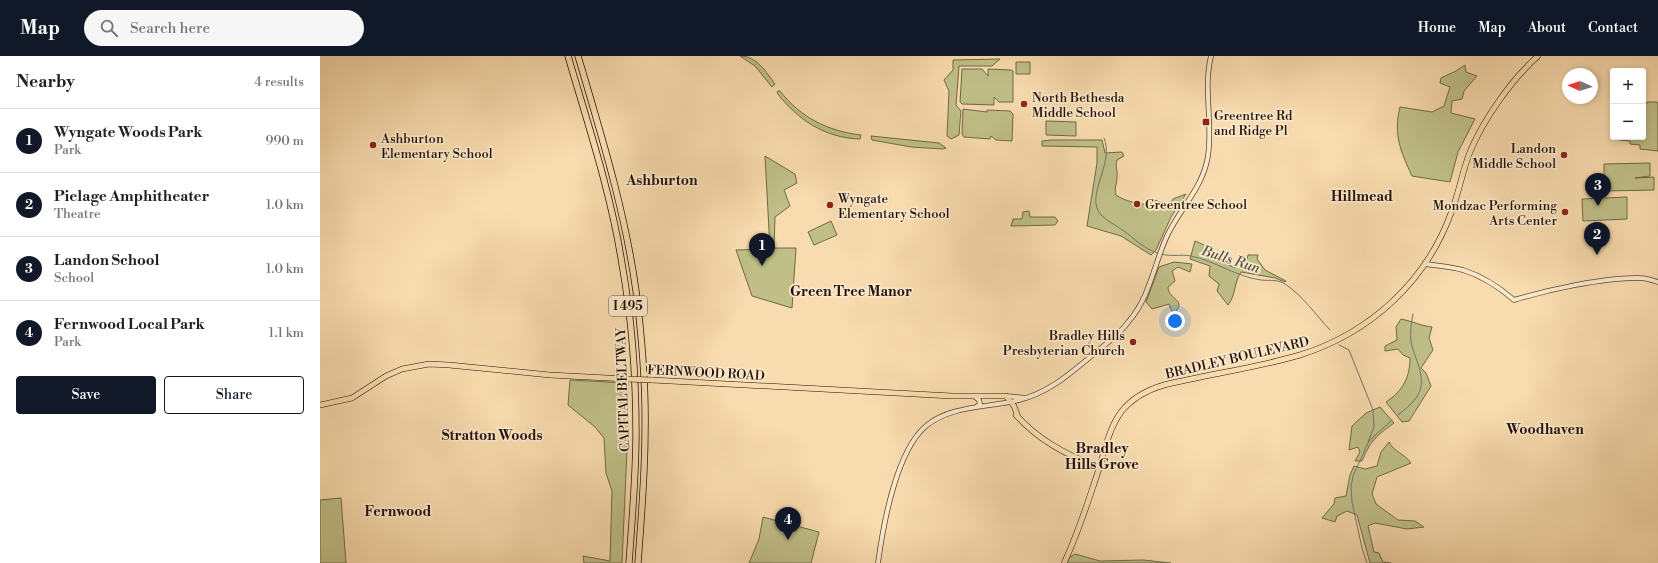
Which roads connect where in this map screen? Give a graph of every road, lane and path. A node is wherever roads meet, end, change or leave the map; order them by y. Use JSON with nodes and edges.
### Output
{"nodes":[{"id":1,"x":568,"y":56,"type":"edge"},
{"id":2,"x":578,"y":56,"type":"edge"},
{"id":3,"x":1212,"y":56,"type":"edge"},
{"id":4,"x":1538,"y":56,"type":"edge"},
{"id":5,"x":1426,"y":264,"type":"junction"},
{"id":6,"x":1658,"y":282,"type":"edge"},
{"id":7,"x":973,"y":396,"type":"junction"},
{"id":8,"x":980,"y":396,"type":"junction"},
{"id":9,"x":1006,"y":396,"type":"junction"},
{"id":10,"x":1026,"y":398,"type":"junction"},
{"id":11,"x":1010,"y":402,"type":"junction"},
{"id":12,"x":320,"y":406,"type":"edge"},
{"id":13,"x":976,"y":408,"type":"junction"},
{"id":14,"x":1099,"y":466,"type":"junction"},
{"id":15,"x":629,"y":563,"type":"edge"},
{"id":16,"x":638,"y":563,"type":"edge"},
{"id":17,"x":878,"y":563,"type":"edge"},
{"id":18,"x":1064,"y":563,"type":"edge"}],
"edges":[{"from":1,"to":15,"type":"highway","name":"CAPITAL BELTWAY","number":"I 495"},
{"from":2,"to":16,"type":"highway","name":"CAPITAL BELTWAY","number":"I 495"},
{"from":3,"to":10,"type":"street"},
{"from":4,"to":5,"type":"main road","name":"BRADLEY BOULEVARD"},
{"from":5,"to":6,"type":"street"},
{"from":5,"to":14,"type":"main road","name":"BRADLEY BOULEVARD"},
{"from":7,"to":8,"type":"main road","name":"FERNWOOD ROAD"},
{"from":7,"to":12,"type":"main road","name":"FERNWOOD ROAD","bridge":true},
{"from":7,"to":13,"type":"street"},
{"from":8,"to":9,"type":"main road","name":"FERNWOOD ROAD"},
{"from":8,"to":11,"type":"main road","name":"FERNWOOD ROAD"},
{"from":9,"to":10,"type":"street"},
{"from":9,"to":11,"type":"main road"},
{"from":10,"to":11,"type":"street"},
{"from":11,"to":13,"type":"street"},
{"from":11,"to":14,"type":"main road"},
{"from":13,"to":17,"type":"street"},
{"from":14,"to":18,"type":"main road","name":"BRADLEY BOULEVARD"}]}
